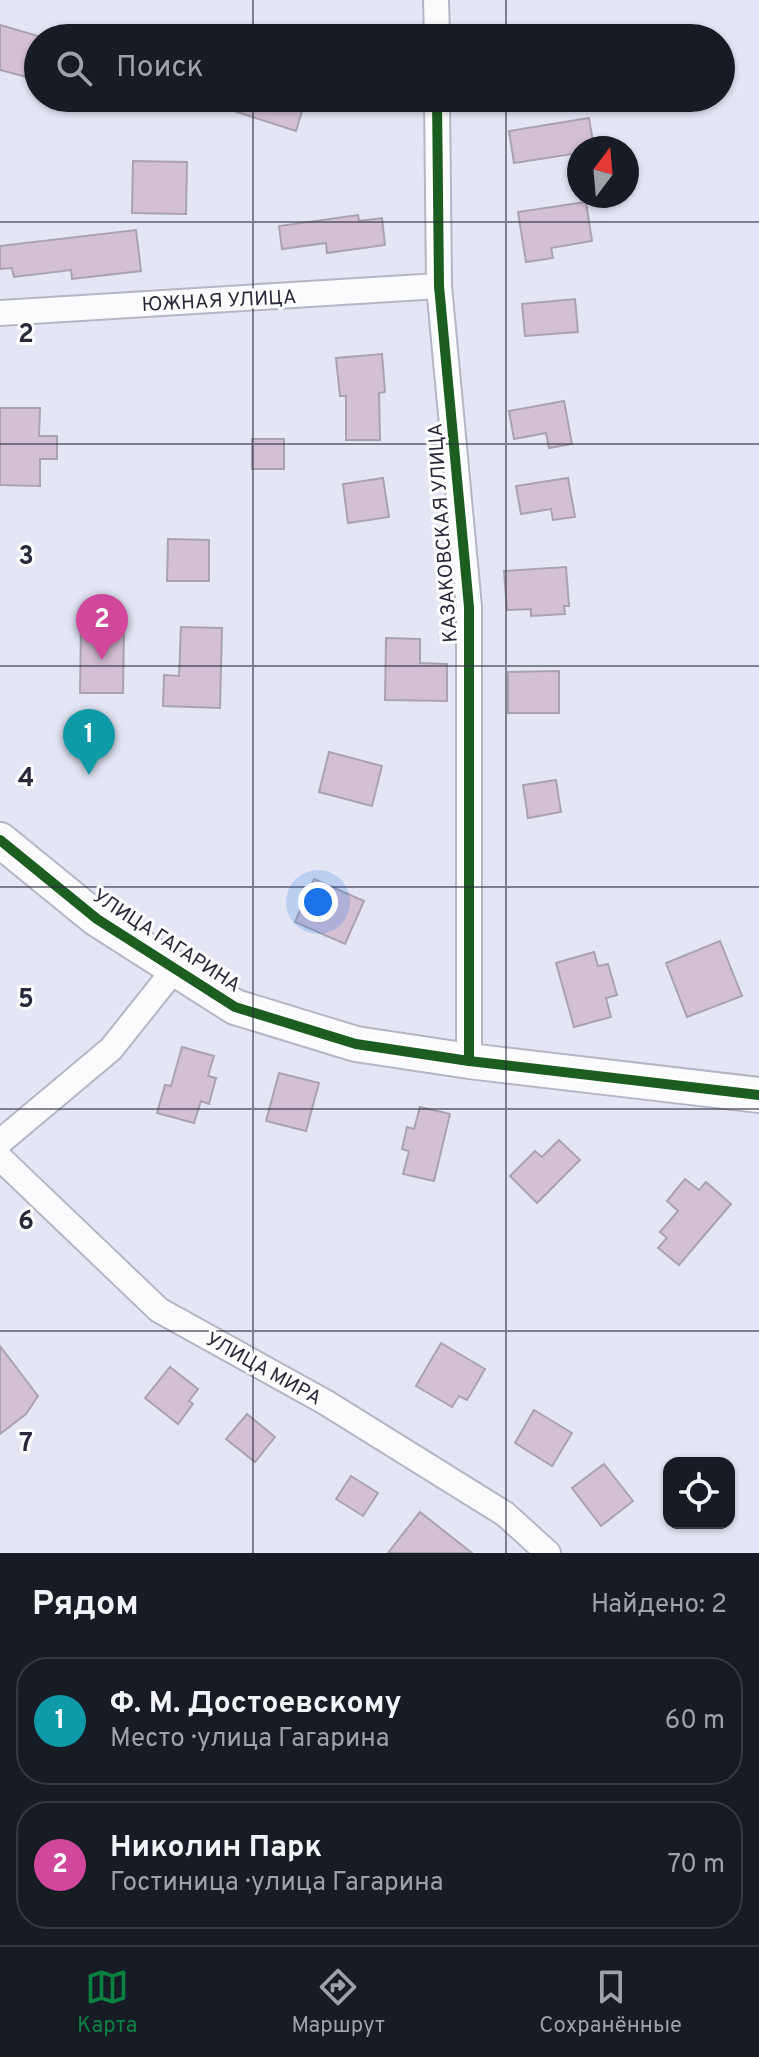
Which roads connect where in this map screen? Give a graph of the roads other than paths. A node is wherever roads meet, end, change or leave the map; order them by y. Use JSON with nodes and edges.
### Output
{"nodes":[{"id":1,"x":436,"y":0,"type":"edge"},
{"id":2,"x":437,"y":24,"type":"edge"},
{"id":3,"x":437,"y":112,"type":"edge"},
{"id":4,"x":439,"y":286,"type":"junction"},
{"id":5,"x":0,"y":313,"type":"edge"},
{"id":6,"x":0,"y":840,"type":"edge"},
{"id":7,"x":174,"y":970,"type":"junction"},
{"id":8,"x":469,"y":1061,"type":"junction"},
{"id":9,"x":759,"y":1095,"type":"edge"},
{"id":10,"x":0,"y":1142,"type":"edge"},
{"id":11,"x":0,"y":1158,"type":"edge"},
{"id":12,"x":548,"y":1553,"type":"edge"}],
"edges":[{"from":1,"to":2,"type":"street"},
{"from":3,"to":4,"type":"street","name":"КАЗАКОВСКАЯ УЛИЦА"},
{"from":4,"to":5,"type":"street","name":"ЮЖНАЯ УЛИЦА"},
{"from":4,"to":8,"type":"street","name":"КАЗАКОВСКАЯ УЛИЦА"},
{"from":6,"to":7,"type":"street","name":"УЛИЦА ГАГАРИНА"},
{"from":7,"to":8,"type":"street","name":"УЛИЦА ГАГАРИНА"},
{"from":7,"to":10,"type":"street"},
{"from":8,"to":9,"type":"street","name":"УЛИЦА ГАГАРИНА"},
{"from":11,"to":12,"type":"street","name":"УЛИЦА МИРА"}]}
